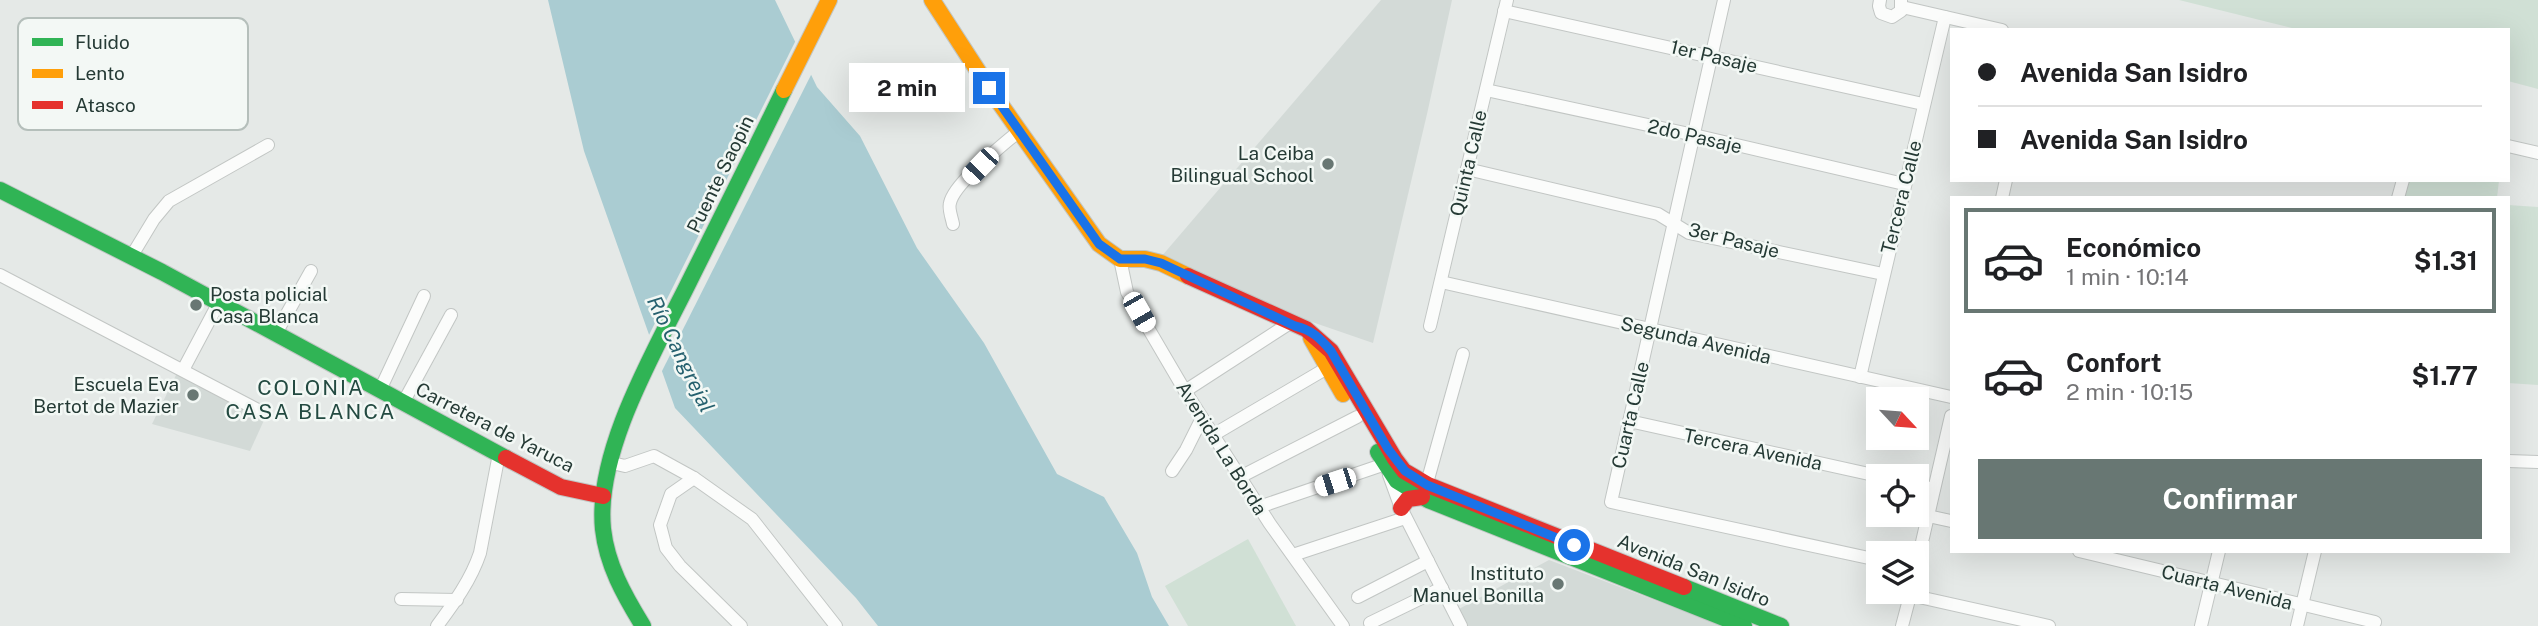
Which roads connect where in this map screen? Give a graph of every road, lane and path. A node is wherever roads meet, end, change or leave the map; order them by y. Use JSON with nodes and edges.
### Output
{"nodes":[{"id":1,"x":829,"y":0,"type":"edge"},
{"id":2,"x":932,"y":0,"type":"edge"},
{"id":3,"x":1724,"y":0,"type":"edge"},
{"id":4,"x":1877,"y":1,"type":"edge"},
{"id":5,"x":1901,"y":4,"type":"edge"},
{"id":6,"x":1505,"y":5,"type":"edge"},
{"id":7,"x":1945,"y":17,"type":"junction"},
{"id":8,"x":1993,"y":28,"type":"edge"},
{"id":9,"x":1712,"y":55,"type":"junction"},
{"id":10,"x":1486,"y":90,"type":"junction"},
{"id":11,"x":1923,"y":104,"type":"junction"},
{"id":12,"x":1019,"y":131,"type":"junction"},
{"id":13,"x":1694,"y":135,"type":"junction"},
{"id":14,"x":268,"y":145,"type":"dead end"},
{"id":15,"x":2510,"y":146,"type":"edge"},
{"id":16,"x":2538,"y":153,"type":"edge"},
{"id":17,"x":1467,"y":169,"type":"junction"},
{"id":18,"x":1904,"y":184,"type":"junction"},
{"id":19,"x":1,"y":192,"type":"edge"},
{"id":20,"x":1673,"y":223,"type":"junction"},
{"id":21,"x":953,"y":224,"type":"dead end"},
{"id":22,"x":131,"y":257,"type":"junction"},
{"id":23,"x":1120,"y":259,"type":"junction"},
{"id":24,"x":311,"y":271,"type":"dead end"},
{"id":25,"x":1883,"y":274,"type":"junction"},
{"id":26,"x":0,"y":275,"type":"edge"},
{"id":27,"x":1440,"y":282,"type":"junction"},
{"id":28,"x":424,"y":296,"type":"dead end"},
{"id":29,"x":218,"y":304,"type":"junction"},
{"id":30,"x":451,"y":315,"type":"dead end"},
{"id":31,"x":1290,"y":323,"type":"junction"},
{"id":32,"x":1430,"y":326,"type":"dead end"},
{"id":33,"x":1650,"y":328,"type":"junction"},
{"id":34,"x":1308,"y":329,"type":"junction"},
{"id":35,"x":275,"y":334,"type":"junction"},
{"id":36,"x":1463,"y":354,"type":"dead end"},
{"id":37,"x":1327,"y":368,"type":"junction"},
{"id":38,"x":183,"y":370,"type":"junction"},
{"id":39,"x":1860,"y":377,"type":"junction"},
{"id":40,"x":1345,"y":388,"type":"junction"},
{"id":41,"x":380,"y":390,"type":"junction"},
{"id":42,"x":1185,"y":391,"type":"junction"},
{"id":43,"x":1950,"y":397,"type":"edge"},
{"id":44,"x":403,"y":403,"type":"junction"},
{"id":45,"x":258,"y":410,"type":"dead end"},
{"id":46,"x":1357,"y":417,"type":"junction"},
{"id":47,"x":1202,"y":418,"type":"junction"},
{"id":48,"x":1629,"y":421,"type":"junction"},
{"id":49,"x":1213,"y":435,"type":"junction"},
{"id":50,"x":1948,"y":441,"type":"edge"},
{"id":51,"x":499,"y":454,"type":"junction"},
{"id":52,"x":2510,"y":461,"type":"edge"},
{"id":53,"x":608,"y":462,"type":"junction"},
{"id":54,"x":1390,"y":462,"type":"junction"},
{"id":55,"x":2538,"y":462,"type":"edge"},
{"id":56,"x":1172,"y":471,"type":"dead end"},
{"id":57,"x":1866,"y":474,"type":"edge"},
{"id":58,"x":1240,"y":477,"type":"junction"},
{"id":59,"x":694,"y":478,"type":"junction"},
{"id":60,"x":1929,"y":488,"type":"edge"},
{"id":61,"x":1934,"y":489,"type":"junction"},
{"id":62,"x":1425,"y":491,"type":"junction"},
{"id":63,"x":603,"y":496,"type":"junction"},
{"id":64,"x":1259,"y":507,"type":"junction"},
{"id":65,"x":1929,"y":512,"type":"edge"},
{"id":66,"x":1403,"y":513,"type":"junction"},
{"id":67,"x":1929,"y":516,"type":"edge"},
{"id":68,"x":1950,"y":521,"type":"edge"},
{"id":69,"x":2087,"y":553,"type":"edge"},
{"id":70,"x":2218,"y":553,"type":"edge"},
{"id":71,"x":2315,"y":553,"type":"edge"},
{"id":72,"x":1293,"y":555,"type":"junction"},
{"id":73,"x":1866,"y":556,"type":"edge"},
{"id":74,"x":1428,"y":561,"type":"junction"},
{"id":75,"x":2211,"y":583,"type":"junction"},
{"id":76,"x":1442,"y":588,"type":"junction"},
{"id":77,"x":1358,"y":597,"type":"dead end"},
{"id":78,"x":401,"y":598,"type":"dead end"},
{"id":79,"x":1929,"y":598,"type":"edge"},
{"id":80,"x":457,"y":600,"type":"junction"},
{"id":81,"x":1908,"y":604,"type":"edge"},
{"id":82,"x":2303,"y":605,"type":"junction"},
{"id":83,"x":1329,"y":606,"type":"junction"},
{"id":84,"x":2375,"y":621,"type":"dead end"},
{"id":85,"x":1370,"y":623,"type":"dead end"},
{"id":86,"x":437,"y":626,"type":"edge"},
{"id":87,"x":642,"y":626,"type":"edge"},
{"id":88,"x":741,"y":626,"type":"edge"},
{"id":89,"x":836,"y":626,"type":"edge"},
{"id":90,"x":1329,"y":626,"type":"edge"},
{"id":91,"x":1343,"y":626,"type":"edge"},
{"id":92,"x":1461,"y":626,"type":"edge"},
{"id":93,"x":1744,"y":626,"type":"edge"},
{"id":94,"x":1781,"y":626,"type":"edge"},
{"id":95,"x":1902,"y":626,"type":"edge"},
{"id":96,"x":2049,"y":626,"type":"edge"},
{"id":97,"x":2201,"y":626,"type":"edge"},
{"id":98,"x":2297,"y":626,"type":"edge"}],
"edges":[{"from":1,"to":53,"type":"street","name":"Puente Saopin"},
{"from":2,"to":12,"type":"street"},
{"from":3,"to":9,"type":"street","name":"Cuarta Calle"},
{"from":4,"to":5,"type":"street"},
{"from":5,"to":7,"type":"street"},
{"from":6,"to":9,"type":"street","name":"1er Pasaje"},
{"from":6,"to":10,"type":"street","name":"Quinta Calle"},
{"from":7,"to":8,"type":"street"},
{"from":7,"to":11,"type":"street","name":"Tercera Calle"},
{"from":9,"to":11,"type":"street","name":"1er Pasaje"},
{"from":9,"to":13,"type":"street","name":"Cuarta Calle"},
{"from":10,"to":13,"type":"street","name":"2do Pasaje"},
{"from":10,"to":17,"type":"street","name":"Quinta Calle"},
{"from":11,"to":18,"type":"street","name":"Tercera Calle"},
{"from":12,"to":21,"type":"street"},
{"from":12,"to":23,"type":"street"},
{"from":13,"to":18,"type":"street","name":"2do Pasaje"},
{"from":13,"to":20,"type":"street","name":"Cuarta Calle"},
{"from":14,"to":22,"type":"street"},
{"from":15,"to":16,"type":"street"},
{"from":17,"to":20,"type":"street","name":"3er Pasaje"},
{"from":17,"to":27,"type":"street","name":"Quinta Calle"},
{"from":18,"to":25,"type":"street","name":"Tercera Calle"},
{"from":19,"to":22,"type":"street","name":"Carretera de Yaruca"},
{"from":20,"to":25,"type":"street","name":"3er Pasaje"},
{"from":20,"to":33,"type":"street","name":"Cuarta Calle"},
{"from":22,"to":29,"type":"street","name":"Carretera de Yaruca"},
{"from":23,"to":31,"type":"street","name":"Avenida San Isidro"},
{"from":23,"to":42,"type":"street","name":"Avenida La Borda"},
{"from":24,"to":35,"type":"street"},
{"from":25,"to":39,"type":"street","name":"Tercera Calle"},
{"from":26,"to":38,"type":"street"},
{"from":27,"to":32,"type":"street","name":"Quinta Calle"},
{"from":27,"to":33,"type":"street","name":"Segunda Avenida"},
{"from":28,"to":41,"type":"street"},
{"from":29,"to":35,"type":"street","name":"Carretera de Yaruca"},
{"from":29,"to":38,"type":"street"},
{"from":30,"to":44,"type":"street"},
{"from":31,"to":34,"type":"street","name":"Avenida San Isidro"},
{"from":31,"to":42,"type":"street"},
{"from":33,"to":39,"type":"street","name":"Segunda Avenida"},
{"from":33,"to":48,"type":"street","name":"Cuarta Calle"},
{"from":34,"to":37,"type":"street","name":"Avenida San Isidro"},
{"from":34,"to":40,"type":"street","name":"Avenida San Isidro"},
{"from":35,"to":41,"type":"street","name":"Carretera de Yaruca"},
{"from":36,"to":62,"type":"street"},
{"from":37,"to":40,"type":"street","name":"Avenida San Isidro"},
{"from":37,"to":49,"type":"street"},
{"from":38,"to":45,"type":"street"},
{"from":39,"to":43,"type":"street","name":"Segunda Avenida"},
{"from":40,"to":46,"type":"street","name":"Avenida San Isidro"},
{"from":40,"to":54,"type":"street","name":"Avenida San Isidro"},
{"from":41,"to":44,"type":"street","name":"Carretera de Yaruca"},
{"from":42,"to":47,"type":"street","name":"Avenida La Borda"},
{"from":44,"to":51,"type":"street","name":"Carretera de Yaruca"},
{"from":46,"to":54,"type":"street","name":"Avenida San Isidro"},
{"from":46,"to":58,"type":"street"},
{"from":47,"to":49,"type":"street","name":"Avenida La Borda"},
{"from":47,"to":56,"type":"street"},
{"from":48,"to":57,"type":"street","name":"Tercera Avenida"},
{"from":48,"to":73,"type":"street","name":"Cuarta Calle"},
{"from":49,"to":58,"type":"street","name":"Avenida La Borda"},
{"from":50,"to":61,"type":"street"},
{"from":51,"to":63,"type":"street","name":"Carretera de Yaruca"},
{"from":51,"to":80,"type":"street"},
{"from":52,"to":55,"type":"street"},
{"from":53,"to":59,"type":"street"},
{"from":53,"to":63,"type":"street","name":"Puente Saopin"},
{"from":54,"to":62,"type":"street","name":"Avenida San Isidro"},
{"from":54,"to":64,"type":"street"},
{"from":54,"to":66,"type":"street"},
{"from":58,"to":64,"type":"street","name":"Avenida La Borda"},
{"from":59,"to":88,"type":"street"},
{"from":59,"to":89,"type":"street"},
{"from":60,"to":61,"type":"street"},
{"from":61,"to":65,"type":"street"},
{"from":62,"to":66,"type":"street"},
{"from":62,"to":93,"type":"street","name":"Avenida San Isidro"},
{"from":62,"to":94,"type":"street","name":"Avenida San Isidro"},
{"from":63,"to":87,"type":"street","name":"Puente Saopin"},
{"from":64,"to":72,"type":"street","name":"Avenida La Borda"},
{"from":66,"to":72,"type":"street"},
{"from":66,"to":74,"type":"street"},
{"from":67,"to":68,"type":"street"},
{"from":69,"to":75,"type":"street","name":"Cuarta Avenida"},
{"from":70,"to":75,"type":"street"},
{"from":71,"to":82,"type":"street"},
{"from":72,"to":83,"type":"street","name":"Avenida La Borda"},
{"from":74,"to":76,"type":"street"},
{"from":74,"to":77,"type":"street"},
{"from":75,"to":82,"type":"street","name":"Cuarta Avenida"},
{"from":75,"to":97,"type":"street"},
{"from":76,"to":85,"type":"street"},
{"from":76,"to":92,"type":"street"},
{"from":78,"to":80,"type":"street"},
{"from":79,"to":96,"type":"street"},
{"from":80,"to":86,"type":"street"},
{"from":81,"to":95,"type":"street"},
{"from":82,"to":84,"type":"street","name":"Cuarta Avenida"},
{"from":82,"to":98,"type":"street"},
{"from":83,"to":90,"type":"street"},
{"from":83,"to":91,"type":"street","name":"Avenida La Borda"}]}
